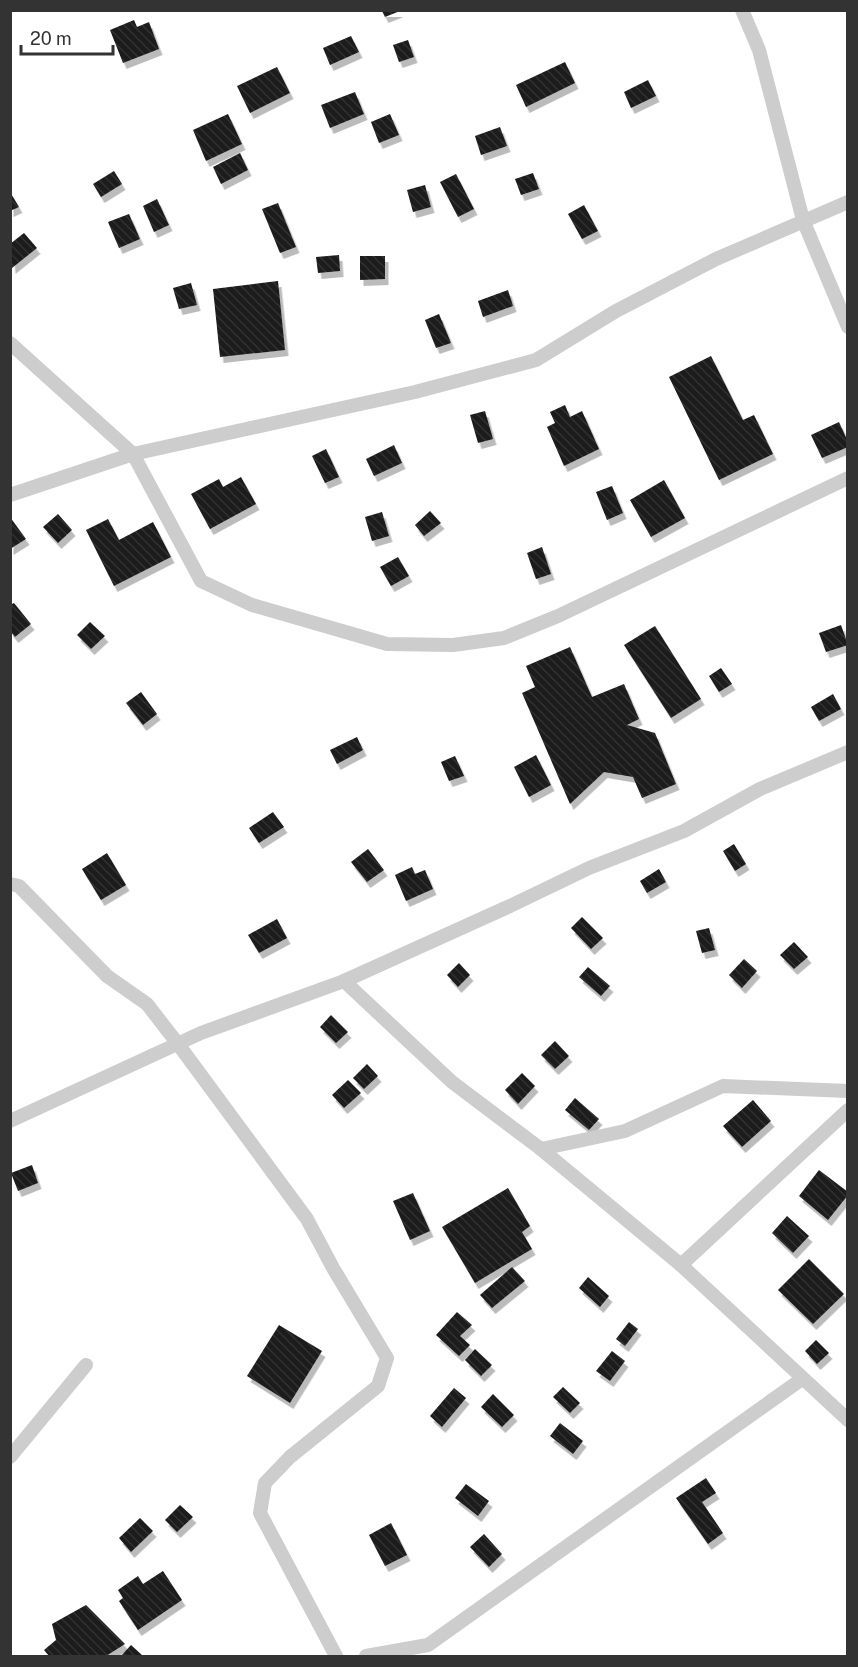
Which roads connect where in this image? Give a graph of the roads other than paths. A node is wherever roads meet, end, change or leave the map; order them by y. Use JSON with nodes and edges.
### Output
{"nodes":[{"id":1,"x":742,"y":10,"type":"edge"},
{"id":2,"x":848,"y":202,"type":"edge"},
{"id":3,"x":803,"y":220,"type":"junction"},
{"id":4,"x":848,"y":327,"type":"edge"},
{"id":5,"x":10,"y":343,"type":"edge"},
{"id":6,"x":133,"y":454,"type":"junction"},
{"id":7,"x":848,"y":478,"type":"edge"},
{"id":8,"x":10,"y":495,"type":"edge"},
{"id":9,"x":848,"y":752,"type":"edge"},
{"id":10,"x":10,"y":884,"type":"edge"},
{"id":11,"x":344,"y":981,"type":"junction"},
{"id":12,"x":178,"y":1044,"type":"junction"},
{"id":13,"x":848,"y":1091,"type":"edge"},
{"id":14,"x":848,"y":1110,"type":"edge"},
{"id":15,"x":10,"y":1121,"type":"edge"},
{"id":16,"x":541,"y":1149,"type":"junction"},
{"id":17,"x":681,"y":1265,"type":"junction"},
{"id":18,"x":86,"y":1365,"type":"dead end"},
{"id":19,"x":802,"y":1379,"type":"junction"},
{"id":20,"x":848,"y":1420,"type":"edge"},
{"id":21,"x":10,"y":1457,"type":"edge"},
{"id":22,"x":336,"y":1656,"type":"edge"},
{"id":23,"x":366,"y":1656,"type":"edge"}],
"edges":[{"from":1,"to":3,"type":"lane"},
{"from":2,"to":3,"type":"lane"},
{"from":3,"to":4,"type":"lane"},
{"from":3,"to":6,"type":"lane"},
{"from":5,"to":6,"type":"lane"},
{"from":6,"to":7,"type":"lane"},
{"from":6,"to":8,"type":"lane"},
{"from":9,"to":11,"type":"lane"},
{"from":10,"to":12,"type":"lane"},
{"from":11,"to":12,"type":"lane"},
{"from":11,"to":16,"type":"lane"},
{"from":12,"to":15,"type":"lane"},
{"from":12,"to":22,"type":"lane"},
{"from":13,"to":16,"type":"lane"},
{"from":14,"to":17,"type":"lane"},
{"from":16,"to":17,"type":"lane"},
{"from":17,"to":19,"type":"lane"},
{"from":18,"to":21,"type":"lane"},
{"from":19,"to":20,"type":"lane"},
{"from":19,"to":23,"type":"lane"}]}
